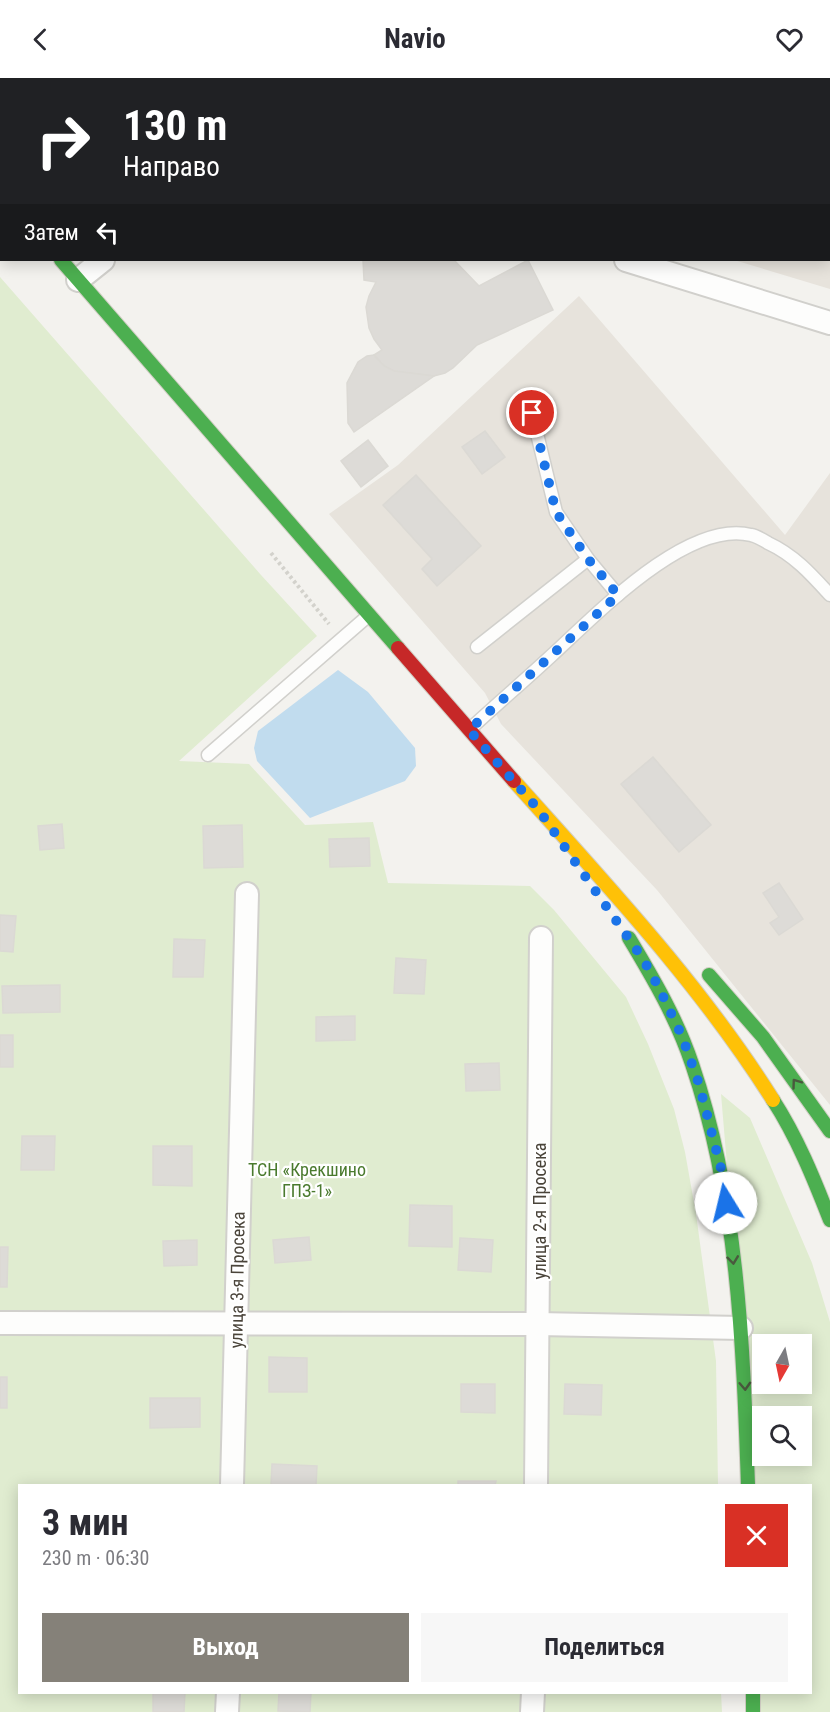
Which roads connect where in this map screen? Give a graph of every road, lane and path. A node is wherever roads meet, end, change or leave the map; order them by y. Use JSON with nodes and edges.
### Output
{"nodes":[{"id":1,"x":62,"y":261,"type":"edge"},
{"id":2,"x":102,"y":261,"type":"edge"},
{"id":3,"x":629,"y":261,"type":"edge"},
{"id":4,"x":78,"y":280,"type":"junction"},
{"id":5,"x":830,"y":323,"type":"edge"},
{"id":6,"x":532,"y":413,"type":"dead end"},
{"id":7,"x":588,"y":559,"type":"junction"},
{"id":8,"x":618,"y":595,"type":"junction"},
{"id":9,"x":830,"y":595,"type":"edge"},
{"id":10,"x":369,"y":615,"type":"junction"},
{"id":11,"x":477,"y":647,"type":"dead end"},
{"id":12,"x":469,"y":730,"type":"junction"},
{"id":13,"x":208,"y":754,"type":"dead end"},
{"id":14,"x":515,"y":781,"type":"junction"},
{"id":15,"x":538,"y":809,"type":"junction"},
{"id":16,"x":624,"y":884,"type":"dead end"},
{"id":17,"x":247,"y":894,"type":"dead end"},
{"id":18,"x":604,"y":903,"type":"dead end"},
{"id":19,"x":624,"y":931,"type":"dead end"},
{"id":20,"x":541,"y":938,"type":"dead end"},
{"id":21,"x":703,"y":968,"type":"dead end"},
{"id":22,"x":830,"y":1131,"type":"edge"},
{"id":23,"x":830,"y":1220,"type":"edge"},
{"id":24,"x":0,"y":1323,"type":"edge"},
{"id":25,"x":236,"y":1323,"type":"junction"},
{"id":26,"x":538,"y":1324,"type":"junction"},
{"id":27,"x":741,"y":1328,"type":"junction"},
{"id":28,"x":232,"y":1484,"type":"edge"},
{"id":29,"x":536,"y":1484,"type":"edge"},
{"id":30,"x":748,"y":1484,"type":"edge"},
{"id":31,"x":228,"y":1694,"type":"edge"},
{"id":32,"x":533,"y":1694,"type":"edge"},
{"id":33,"x":753,"y":1694,"type":"edge"},
{"id":34,"x":228,"y":1712,"type":"edge"},
{"id":35,"x":532,"y":1712,"type":"edge"},
{"id":36,"x":753,"y":1712,"type":"edge"}],
"edges":[{"from":1,"to":4,"type":"main road"},
{"from":2,"to":4,"type":"street"},
{"from":3,"to":5,"type":"street"},
{"from":4,"to":10,"type":"main road"},
{"from":6,"to":7,"type":"lane"},
{"from":7,"to":8,"type":"lane"},
{"from":7,"to":11,"type":"lane"},
{"from":8,"to":9,"type":"lane"},
{"from":8,"to":12,"type":"lane"},
{"from":10,"to":12,"type":"main road"},
{"from":10,"to":13,"type":"lane"},
{"from":12,"to":14,"type":"main road"},
{"from":14,"to":15,"type":"main road"},
{"from":14,"to":16,"type":"main road"},
{"from":15,"to":18,"type":"main road"},
{"from":15,"to":23,"type":"main road"},
{"from":17,"to":25,"type":"street","name":"улица 3-я Просека"},
{"from":19,"to":27,"type":"main road","one_way":true},
{"from":20,"to":26,"type":"street","name":"улица 2-я Просека"},
{"from":22,"to":21,"type":"main road","one_way":true},
{"from":24,"to":25,"type":"street"},
{"from":25,"to":26,"type":"street"},
{"from":25,"to":28,"type":"street","name":"улица 3-я Просека"},
{"from":26,"to":27,"type":"street"},
{"from":26,"to":29,"type":"street","name":"улица 2-я Просека"},
{"from":27,"to":30,"type":"main road","one_way":true},
{"from":31,"to":34,"type":"street"},
{"from":32,"to":35,"type":"street"},
{"from":33,"to":36,"type":"main road"}]}
